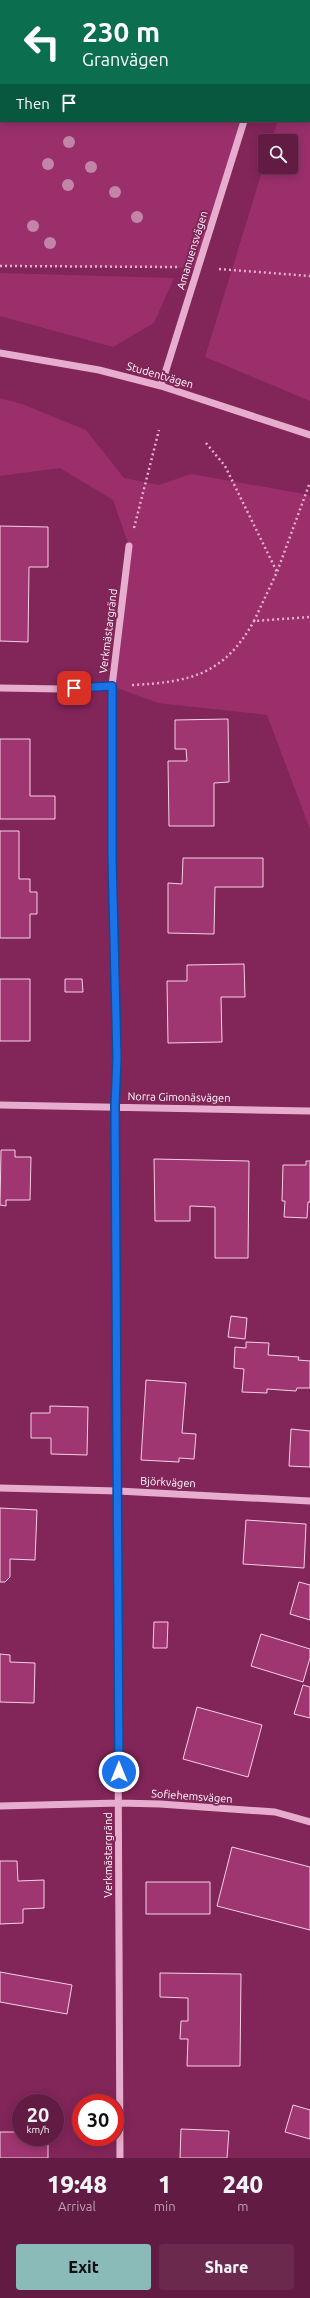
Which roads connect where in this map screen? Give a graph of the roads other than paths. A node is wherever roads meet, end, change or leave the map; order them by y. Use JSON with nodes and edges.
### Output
{"nodes":[{"id":1,"x":244,"y":122,"type":"edge"},
{"id":2,"x":0,"y":353,"type":"edge"},
{"id":3,"x":161,"y":386,"type":"junction"},
{"id":4,"x":310,"y":435,"type":"edge"},
{"id":5,"x":129,"y":546,"type":"road end"},
{"id":6,"x":112,"y":686,"type":"junction"},
{"id":7,"x":0,"y":688,"type":"edge"},
{"id":8,"x":0,"y":1105,"type":"edge"},
{"id":9,"x":115,"y":1106,"type":"junction"},
{"id":10,"x":310,"y":1111,"type":"edge"},
{"id":11,"x":0,"y":1488,"type":"edge"},
{"id":12,"x":118,"y":1491,"type":"junction"},
{"id":13,"x":310,"y":1501,"type":"edge"},
{"id":14,"x":119,"y":1803,"type":"junction"},
{"id":15,"x":0,"y":1806,"type":"edge"},
{"id":16,"x":310,"y":1822,"type":"edge"},
{"id":17,"x":120,"y":2158,"type":"edge"}],
"edges":[{"from":1,"to":3,"type":"street","name":"Amanuensvägen"},
{"from":2,"to":3,"type":"street","name":"Studentvägen"},
{"from":3,"to":4,"type":"street","name":"Studentvägen"},
{"from":5,"to":6,"type":"street","name":"Verkmästargränd"},
{"from":6,"to":7,"type":"street"},
{"from":6,"to":9,"type":"street","name":"Verkmästargränd"},
{"from":8,"to":9,"type":"street","name":"Norra Gimonäsvägen"},
{"from":9,"to":10,"type":"street","name":"Norra Gimonäsvägen"},
{"from":9,"to":12,"type":"street","name":"Verkmästargränd"},
{"from":11,"to":12,"type":"street","name":"Björkvägen"},
{"from":12,"to":13,"type":"street","name":"Björkvägen"},
{"from":12,"to":14,"type":"street","name":"Verkmästargränd"},
{"from":14,"to":15,"type":"street","name":"Sofiehemsvägen"},
{"from":14,"to":16,"type":"street","name":"Sofiehemsvägen"},
{"from":14,"to":17,"type":"street","name":"Verkmästargränd"}]}
